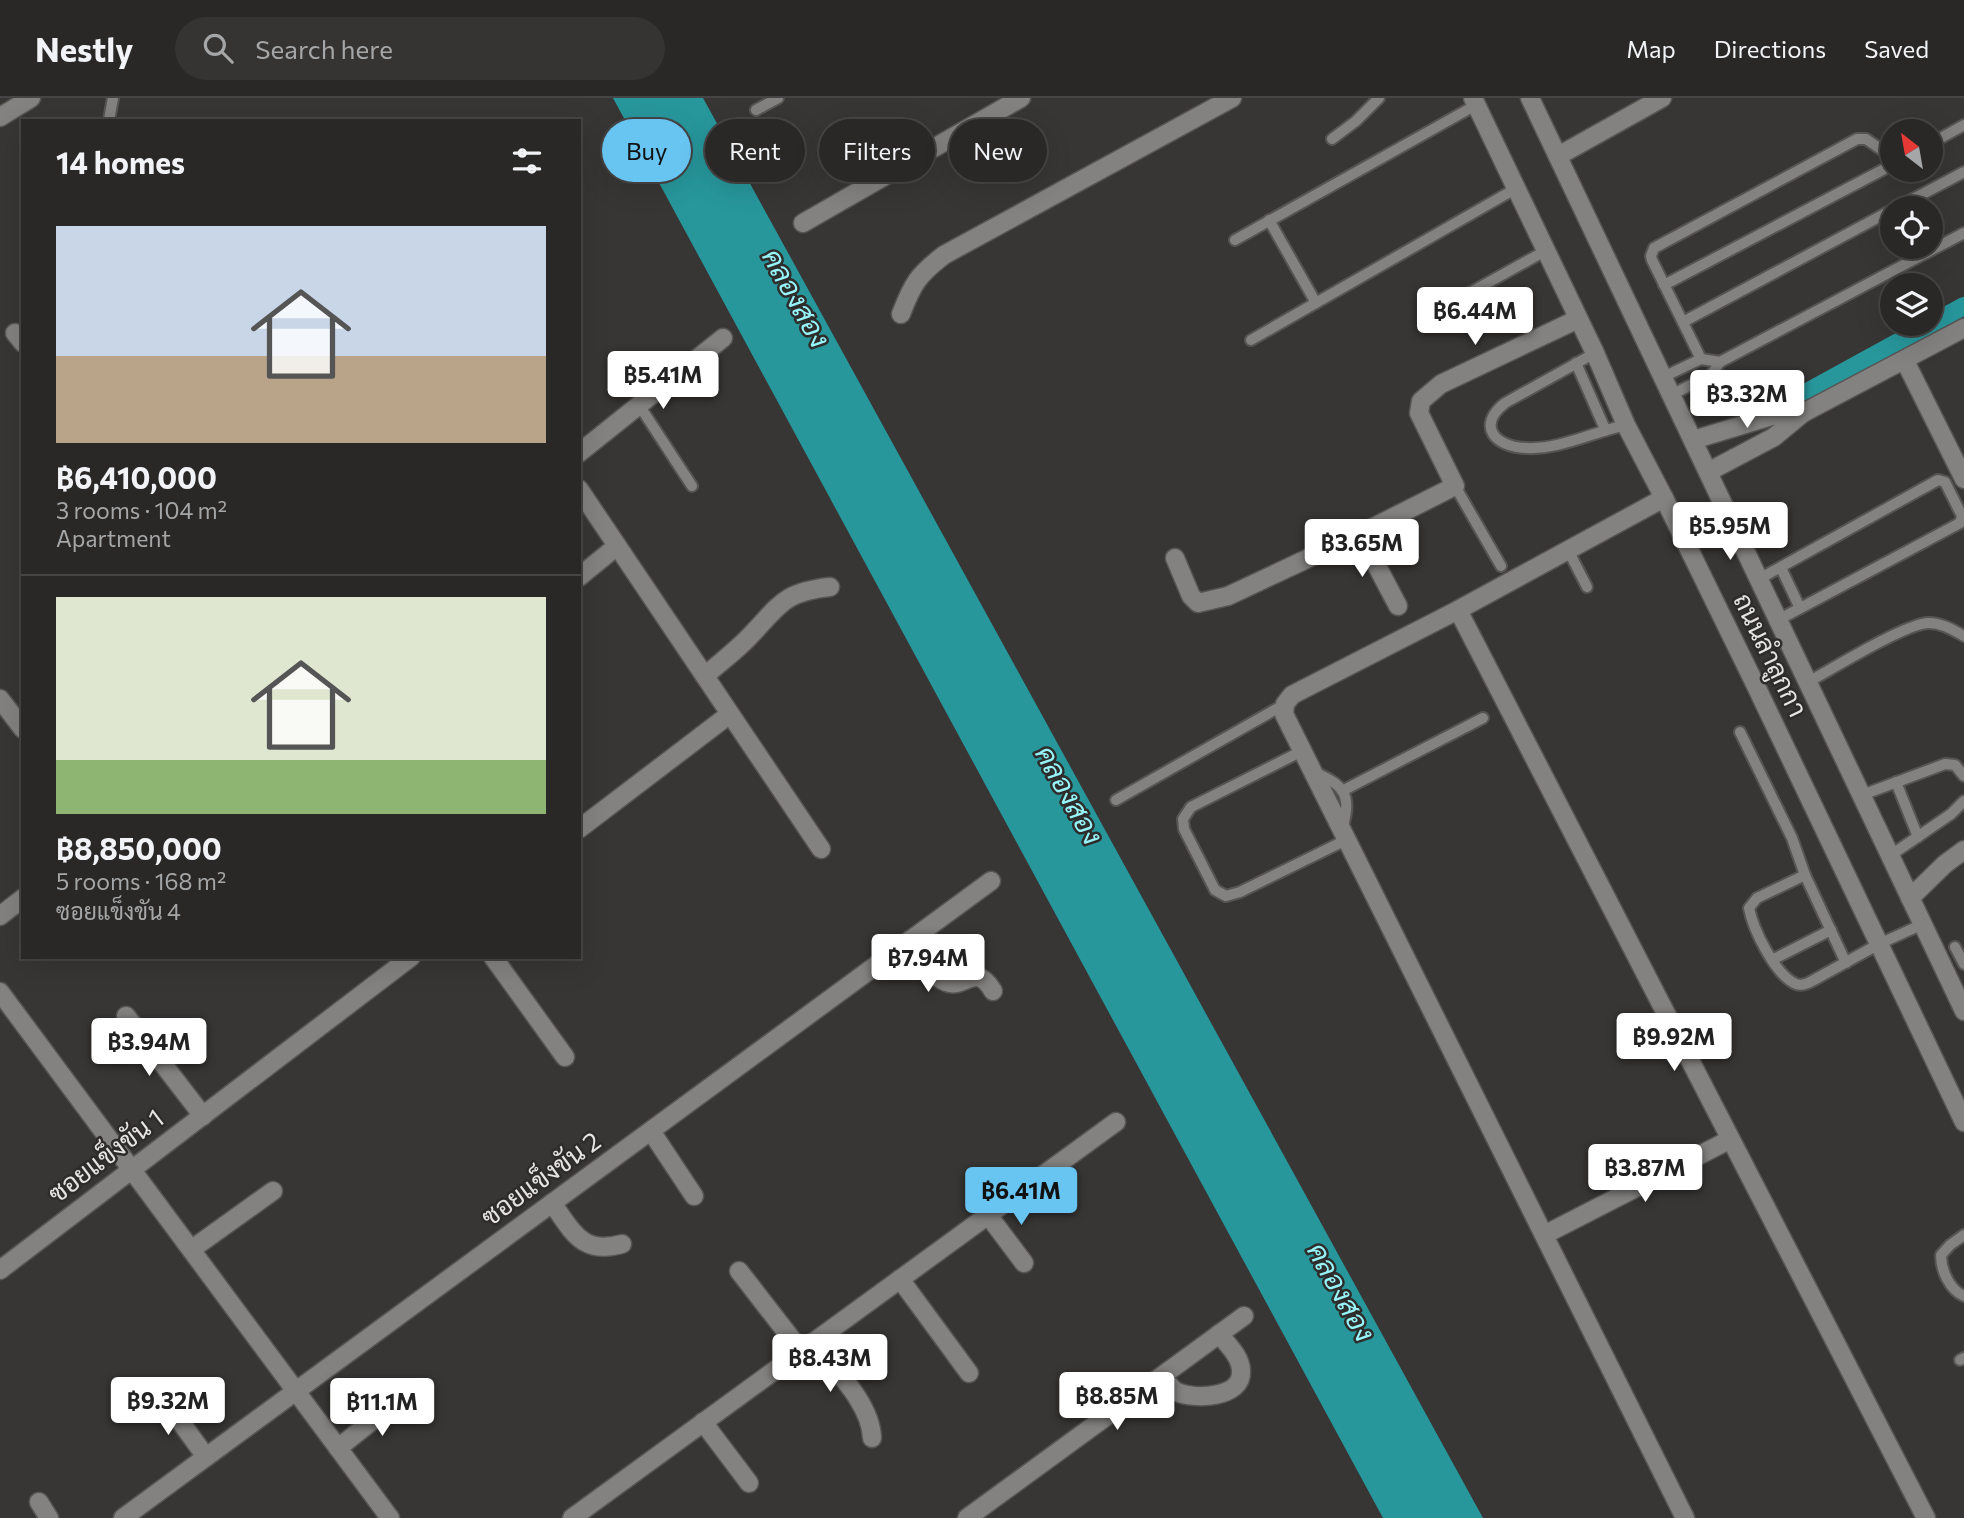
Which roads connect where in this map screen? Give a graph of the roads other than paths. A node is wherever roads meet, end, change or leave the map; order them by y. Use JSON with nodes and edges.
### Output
{"nodes":[{"id":1,"x":31,"y":98,"type":"edge"},
{"id":2,"x":113,"y":98,"type":"edge"},
{"id":3,"x":778,"y":98,"type":"edge"},
{"id":4,"x":1021,"y":98,"type":"edge"},
{"id":5,"x":1232,"y":98,"type":"edge"},
{"id":6,"x":1379,"y":98,"type":"edge"},
{"id":7,"x":1661,"y":98,"type":"edge"},
{"id":8,"x":1533,"y":99,"type":"edge"},
{"id":9,"x":1474,"y":101,"type":"edge"},
{"id":10,"x":757,"y":110,"type":"dead end"},
{"id":11,"x":0,"y":117,"type":"edge"},
{"id":12,"x":109,"y":119,"type":"edge"},
{"id":13,"x":1964,"y":125,"type":"edge"},
{"id":14,"x":1943,"y":137,"type":"edge"},
{"id":15,"x":1332,"y":139,"type":"dead end"},
{"id":16,"x":1880,"y":149,"type":"edge"},
{"id":17,"x":1558,"y":156,"type":"junction"},
{"id":18,"x":1880,"y":172,"type":"edge"},
{"id":19,"x":1964,"y":172,"type":"edge"},
{"id":20,"x":1515,"y":189,"type":"junction"},
{"id":21,"x":1919,"y":196,"type":"edge"},
{"id":22,"x":1880,"y":216,"type":"edge"},
{"id":23,"x":1269,"y":220,"type":"junction"},
{"id":24,"x":803,"y":223,"type":"dead end"},
{"id":25,"x":1964,"y":233,"type":"edge"},
{"id":26,"x":1235,"y":240,"type":"dead end"},
{"id":27,"x":1545,"y":251,"type":"junction"},
{"id":28,"x":1664,"y":285,"type":"junction"},
{"id":29,"x":1455,"y":301,"type":"dead end"},
{"id":30,"x":1316,"y":303,"type":"junction"},
{"id":31,"x":901,"y":314,"type":"dead end"},
{"id":32,"x":1578,"y":319,"type":"junction"},
{"id":33,"x":1683,"y":322,"type":"junction"},
{"id":34,"x":1964,"y":328,"type":"edge"},
{"id":35,"x":723,"y":338,"type":"dead end"},
{"id":36,"x":1251,"y":340,"type":"dead end"},
{"id":37,"x":1595,"y":353,"type":"junction"},
{"id":38,"x":1702,"y":359,"type":"junction"},
{"id":39,"x":1905,"y":361,"type":"junction"},
{"id":40,"x":1720,"y":362,"type":"junction"},
{"id":41,"x":1576,"y":363,"type":"junction"},
{"id":42,"x":1663,"y":377,"type":"junction"},
{"id":43,"x":1671,"y":396,"type":"junction"},
{"id":44,"x":639,"y":405,"type":"junction"},
{"id":45,"x":1803,"y":413,"type":"junction"},
{"id":46,"x":1626,"y":425,"type":"junction"},
{"id":47,"x":1605,"y":429,"type":"junction"},
{"id":48,"x":1693,"y":440,"type":"junction"},
{"id":49,"x":581,"y":451,"type":"edge"},
{"id":50,"x":1708,"y":472,"type":"junction"},
{"id":51,"x":1964,"y":479,"type":"edge"},
{"id":52,"x":692,"y":486,"type":"dead end"},
{"id":53,"x":1455,"y":486,"type":"junction"},
{"id":54,"x":581,"y":492,"type":"edge"},
{"id":55,"x":1664,"y":498,"type":"junction"},
{"id":56,"x":1360,"y":534,"type":"junction"},
{"id":57,"x":617,"y":546,"type":"junction"},
{"id":58,"x":1568,"y":550,"type":"junction"},
{"id":59,"x":1175,"y":558,"type":"dead end"},
{"id":60,"x":1501,"y":566,"type":"dead end"},
{"id":61,"x":1781,"y":568,"type":"junction"},
{"id":62,"x":581,"y":575,"type":"edge"},
{"id":63,"x":1759,"y":579,"type":"junction"},
{"id":64,"x":830,"y":587,"type":"dead end"},
{"id":65,"x":1587,"y":587,"type":"dead end"},
{"id":66,"x":1398,"y":606,"type":"dead end"},
{"id":67,"x":1800,"y":608,"type":"junction"},
{"id":68,"x":1458,"y":610,"type":"junction"},
{"id":69,"x":1778,"y":620,"type":"junction"},
{"id":70,"x":1964,"y":636,"type":"edge"},
{"id":71,"x":705,"y":676,"type":"junction"},
{"id":72,"x":1808,"y":682,"type":"junction"},
{"id":73,"x":0,"y":699,"type":"edge"},
{"id":74,"x":1285,"y":704,"type":"junction"},
{"id":75,"x":730,"y":714,"type":"junction"},
{"id":76,"x":1483,"y":718,"type":"dead end"},
{"id":77,"x":21,"y":726,"type":"edge"},
{"id":78,"x":1740,"y":732,"type":"dead end"},
{"id":79,"x":1302,"y":751,"type":"junction"},
{"id":80,"x":1312,"y":771,"type":"junction"},
{"id":81,"x":1964,"y":776,"type":"edge"},
{"id":82,"x":1896,"y":782,"type":"junction"},
{"id":83,"x":1342,"y":791,"type":"junction"},
{"id":84,"x":1862,"y":795,"type":"junction"},
{"id":85,"x":1116,"y":800,"type":"dead end"},
{"id":86,"x":1964,"y":801,"type":"edge"},
{"id":87,"x":581,"y":827,"type":"edge"},
{"id":88,"x":1344,"y":835,"type":"junction"},
{"id":89,"x":1918,"y":837,"type":"junction"},
{"id":90,"x":821,"y":849,"type":"dead end"},
{"id":91,"x":1964,"y":850,"type":"edge"},
{"id":92,"x":1891,"y":855,"type":"junction"},
{"id":93,"x":1805,"y":875,"type":"junction"},
{"id":94,"x":991,"y":881,"type":"dead end"},
{"id":95,"x":1910,"y":898,"type":"junction"},
{"id":96,"x":21,"y":900,"type":"edge"},
{"id":97,"x":0,"y":916,"type":"edge"},
{"id":98,"x":1923,"y":924,"type":"junction"},
{"id":99,"x":1830,"y":930,"type":"junction"},
{"id":100,"x":911,"y":940,"type":"junction"},
{"id":101,"x":1879,"y":944,"type":"junction"},
{"id":102,"x":1955,"y":947,"type":"dead end"},
{"id":103,"x":494,"y":959,"type":"edge"},
{"id":104,"x":403,"y":960,"type":"edge"},
{"id":105,"x":1772,"y":960,"type":"junction"},
{"id":106,"x":1846,"y":963,"type":"junction"},
{"id":107,"x":1964,"y":964,"type":"edge"},
{"id":108,"x":993,"y":991,"type":"dead end"},
{"id":109,"x":0,"y":992,"type":"edge"},
{"id":110,"x":1964,"y":1010,"type":"edge"},
{"id":111,"x":126,"y":1016,"type":"dead end"},
{"id":112,"x":565,"y":1057,"type":"dead end"},
{"id":113,"x":202,"y":1116,"type":"junction"},
{"id":114,"x":1116,"y":1122,"type":"dead end"},
{"id":115,"x":1964,"y":1122,"type":"edge"},
{"id":116,"x":651,"y":1131,"type":"junction"},
{"id":117,"x":1729,"y":1139,"type":"junction"},
{"id":118,"x":133,"y":1169,"type":"junction"},
{"id":119,"x":273,"y":1191,"type":"dead end"},
{"id":120,"x":694,"y":1196,"type":"dead end"},
{"id":121,"x":552,"y":1203,"type":"junction"},
{"id":122,"x":988,"y":1215,"type":"junction"},
{"id":123,"x":1544,"y":1235,"type":"junction"},
{"id":124,"x":1964,"y":1235,"type":"edge"},
{"id":125,"x":622,"y":1244,"type":"dead end"},
{"id":126,"x":191,"y":1249,"type":"junction"},
{"id":127,"x":1024,"y":1263,"type":"dead end"},
{"id":128,"x":0,"y":1270,"type":"edge"},
{"id":129,"x":739,"y":1271,"type":"dead end"},
{"id":130,"x":900,"y":1279,"type":"junction"},
{"id":131,"x":1964,"y":1296,"type":"edge"},
{"id":132,"x":1244,"y":1315,"type":"dead end"},
{"id":133,"x":1219,"y":1334,"type":"junction"},
{"id":134,"x":807,"y":1347,"type":"junction"},
{"id":135,"x":969,"y":1373,"type":"dead end"},
{"id":136,"x":1162,"y":1376,"type":"junction"},
{"id":137,"x":296,"y":1391,"type":"junction"},
{"id":138,"x":161,"y":1395,"type":"dead end"},
{"id":139,"x":402,"y":1397,"type":"dead end"},
{"id":140,"x":703,"y":1422,"type":"junction"},
{"id":141,"x":872,"y":1438,"type":"dead end"},
{"id":142,"x":338,"y":1448,"type":"junction"},
{"id":143,"x":206,"y":1457,"type":"junction"},
{"id":144,"x":749,"y":1483,"type":"dead end"},
{"id":145,"x":39,"y":1502,"type":"dead end"},
{"id":146,"x":1680,"y":1516,"type":"edge"},
{"id":147,"x":49,"y":1518,"type":"edge"},
{"id":148,"x":123,"y":1518,"type":"edge"},
{"id":149,"x":390,"y":1518,"type":"edge"},
{"id":150,"x":572,"y":1518,"type":"edge"},
{"id":151,"x":967,"y":1518,"type":"edge"},
{"id":152,"x":1926,"y":1518,"type":"edge"}],
"edges":[{"from":1,"to":11,"type":"street"},
{"from":2,"to":12,"type":"lane"},
{"from":3,"to":10,"type":"lane"},
{"from":4,"to":24,"type":"street"},
{"from":5,"to":31,"type":"street"},
{"from":6,"to":15,"type":"lane"},
{"from":7,"to":17,"type":"street"},
{"from":8,"to":17,"type":"street","name":"ถนนลำลูกกา"},
{"from":9,"to":20,"type":"street","name":"ถนนลำลูกกา"},
{"from":9,"to":23,"type":"lane"},
{"from":13,"to":14,"type":"lane"},
{"from":16,"to":28,"type":"lane"},
{"from":17,"to":42,"type":"street","name":"ถนนลำลูกกา"},
{"from":18,"to":28,"type":"lane"},
{"from":19,"to":21,"type":"lane"},
{"from":20,"to":27,"type":"street","name":"ถนนลำลูกกา"},
{"from":20,"to":30,"type":"lane"},
{"from":22,"to":33,"type":"lane"},
{"from":23,"to":26,"type":"lane"},
{"from":23,"to":30,"type":"lane"},
{"from":25,"to":40,"type":"lane"},
{"from":27,"to":29,"type":"lane"},
{"from":27,"to":32,"type":"street","name":"ถนนลำลูกกา"},
{"from":28,"to":33,"type":"lane"},
{"from":30,"to":36,"type":"lane"},
{"from":32,"to":37,"type":"street","name":"ถนนลำลูกกา"},
{"from":32,"to":53,"type":"street"},
{"from":33,"to":38,"type":"lane"},
{"from":34,"to":39,"type":"street"},
{"from":35,"to":44,"type":"street"},
{"from":37,"to":41,"type":"lane"},
{"from":37,"to":46,"type":"street","name":"ถนนลำลูกกา"},
{"from":38,"to":40,"type":"lane"},
{"from":38,"to":42,"type":"lane"},
{"from":39,"to":45,"type":"street"},
{"from":39,"to":51,"type":"street"},
{"from":40,"to":43,"type":"lane"},
{"from":41,"to":47,"type":"lane"},
{"from":41,"to":47,"type":"lane"},
{"from":42,"to":43,"type":"street","name":"ถนนลำลูกกา"},
{"from":43,"to":48,"type":"street","name":"ถนนลำลูกกา"},
{"from":44,"to":49,"type":"street"},
{"from":44,"to":52,"type":"lane"},
{"from":45,"to":48,"type":"street"},
{"from":45,"to":50,"type":"street"},
{"from":46,"to":47,"type":"lane"},
{"from":46,"to":55,"type":"street","name":"ถนนลำลูกกา"},
{"from":48,"to":50,"type":"street","name":"ถนนลำลูกกา"},
{"from":50,"to":63,"type":"street","name":"ถนนลำลูกกา"},
{"from":53,"to":56,"type":"street"},
{"from":53,"to":60,"type":"lane"},
{"from":54,"to":57,"type":"street"},
{"from":55,"to":58,"type":"street"},
{"from":55,"to":101,"type":"street","name":"ถนนลำลูกกา"},
{"from":56,"to":59,"type":"street"},
{"from":56,"to":66,"type":"street"},
{"from":57,"to":62,"type":"street"},
{"from":57,"to":71,"type":"street"},
{"from":58,"to":65,"type":"lane"},
{"from":58,"to":68,"type":"street"},
{"from":61,"to":63,"type":"lane"},
{"from":61,"to":67,"type":"lane"},
{"from":61,"to":67,"type":"lane"},
{"from":63,"to":69,"type":"street","name":"ถนนลำลูกกา"},
{"from":64,"to":71,"type":"street"},
{"from":67,"to":69,"type":"lane"},
{"from":68,"to":74,"type":"street"},
{"from":68,"to":117,"type":"street"},
{"from":69,"to":72,"type":"street","name":"ถนนลำลูกกา"},
{"from":70,"to":72,"type":"lane"},
{"from":71,"to":75,"type":"street"},
{"from":72,"to":84,"type":"street","name":"ถนนลำลูกกา"},
{"from":73,"to":77,"type":"street"},
{"from":74,"to":79,"type":"street"},
{"from":74,"to":85,"type":"lane"},
{"from":75,"to":87,"type":"street"},
{"from":75,"to":90,"type":"street"},
{"from":76,"to":83,"type":"lane"},
{"from":78,"to":93,"type":"lane"},
{"from":79,"to":80,"type":"street"},
{"from":79,"to":88,"type":"lane"},
{"from":80,"to":83,"type":"lane"},
{"from":80,"to":88,"type":"street"},
{"from":81,"to":82,"type":"lane"},
{"from":82,"to":84,"type":"lane"},
{"from":82,"to":89,"type":"lane"},
{"from":83,"to":88,"type":"lane"},
{"from":84,"to":92,"type":"street","name":"ถนนลำลูกกา"},
{"from":86,"to":89,"type":"lane"},
{"from":88,"to":123,"type":"street"},
{"from":89,"to":92,"type":"lane"},
{"from":91,"to":95,"type":"street"},
{"from":92,"to":95,"type":"street","name":"ถนนลำลูกกา"},
{"from":93,"to":99,"type":"lane"},
{"from":93,"to":105,"type":"lane"},
{"from":94,"to":100,"type":"street","name":"ซอยแข็งขัน 2"},
{"from":95,"to":98,"type":"street","name":"ถนนลำลูกกา"},
{"from":96,"to":97,"type":"street"},
{"from":98,"to":101,"type":"lane"},
{"from":98,"to":110,"type":"street","name":"ถนนลำลูกกา"},
{"from":99,"to":105,"type":"lane"},
{"from":99,"to":106,"type":"lane"},
{"from":100,"to":108,"type":"street"},
{"from":100,"to":116,"type":"street","name":"ซอยแข็งขัน 2"},
{"from":101,"to":106,"type":"lane"},
{"from":101,"to":115,"type":"street","name":"ถนนลำลูกกา"},
{"from":102,"to":107,"type":"lane"},
{"from":103,"to":112,"type":"street"},
{"from":104,"to":113,"type":"street","name":"ซอยแข็งขัน 1"},
{"from":105,"to":106,"type":"lane"},
{"from":109,"to":118,"type":"street"},
{"from":111,"to":113,"type":"street"},
{"from":113,"to":118,"type":"street","name":"ซอยแข็งขัน 1"},
{"from":114,"to":122,"type":"street"},
{"from":116,"to":120,"type":"street"},
{"from":116,"to":121,"type":"street","name":"ซอยแข็งขัน 2"},
{"from":117,"to":123,"type":"street"},
{"from":117,"to":152,"type":"street"},
{"from":118,"to":126,"type":"street"},
{"from":118,"to":128,"type":"street","name":"ซอยแข็งขัน 1"},
{"from":119,"to":126,"type":"street"},
{"from":121,"to":125,"type":"street"},
{"from":121,"to":137,"type":"street","name":"ซอยแข็งขัน 2"},
{"from":122,"to":127,"type":"street"},
{"from":122,"to":130,"type":"street"},
{"from":123,"to":146,"type":"street"},
{"from":124,"to":131,"type":"lane"},
{"from":126,"to":137,"type":"street"},
{"from":129,"to":134,"type":"street"},
{"from":130,"to":134,"type":"street"},
{"from":130,"to":135,"type":"street"},
{"from":132,"to":133,"type":"street"},
{"from":133,"to":136,"type":"street"},
{"from":133,"to":136,"type":"street"},
{"from":134,"to":140,"type":"street"},
{"from":134,"to":141,"type":"street"},
{"from":136,"to":151,"type":"street"},
{"from":137,"to":142,"type":"street"},
{"from":137,"to":143,"type":"street","name":"ซอยแข็งขัน 2"},
{"from":138,"to":143,"type":"street"},
{"from":139,"to":142,"type":"street"},
{"from":140,"to":144,"type":"street"},
{"from":140,"to":150,"type":"street"},
{"from":142,"to":149,"type":"street"},
{"from":143,"to":148,"type":"street","name":"ซอยแข็งขัน 2"},
{"from":145,"to":147,"type":"street"}]}
